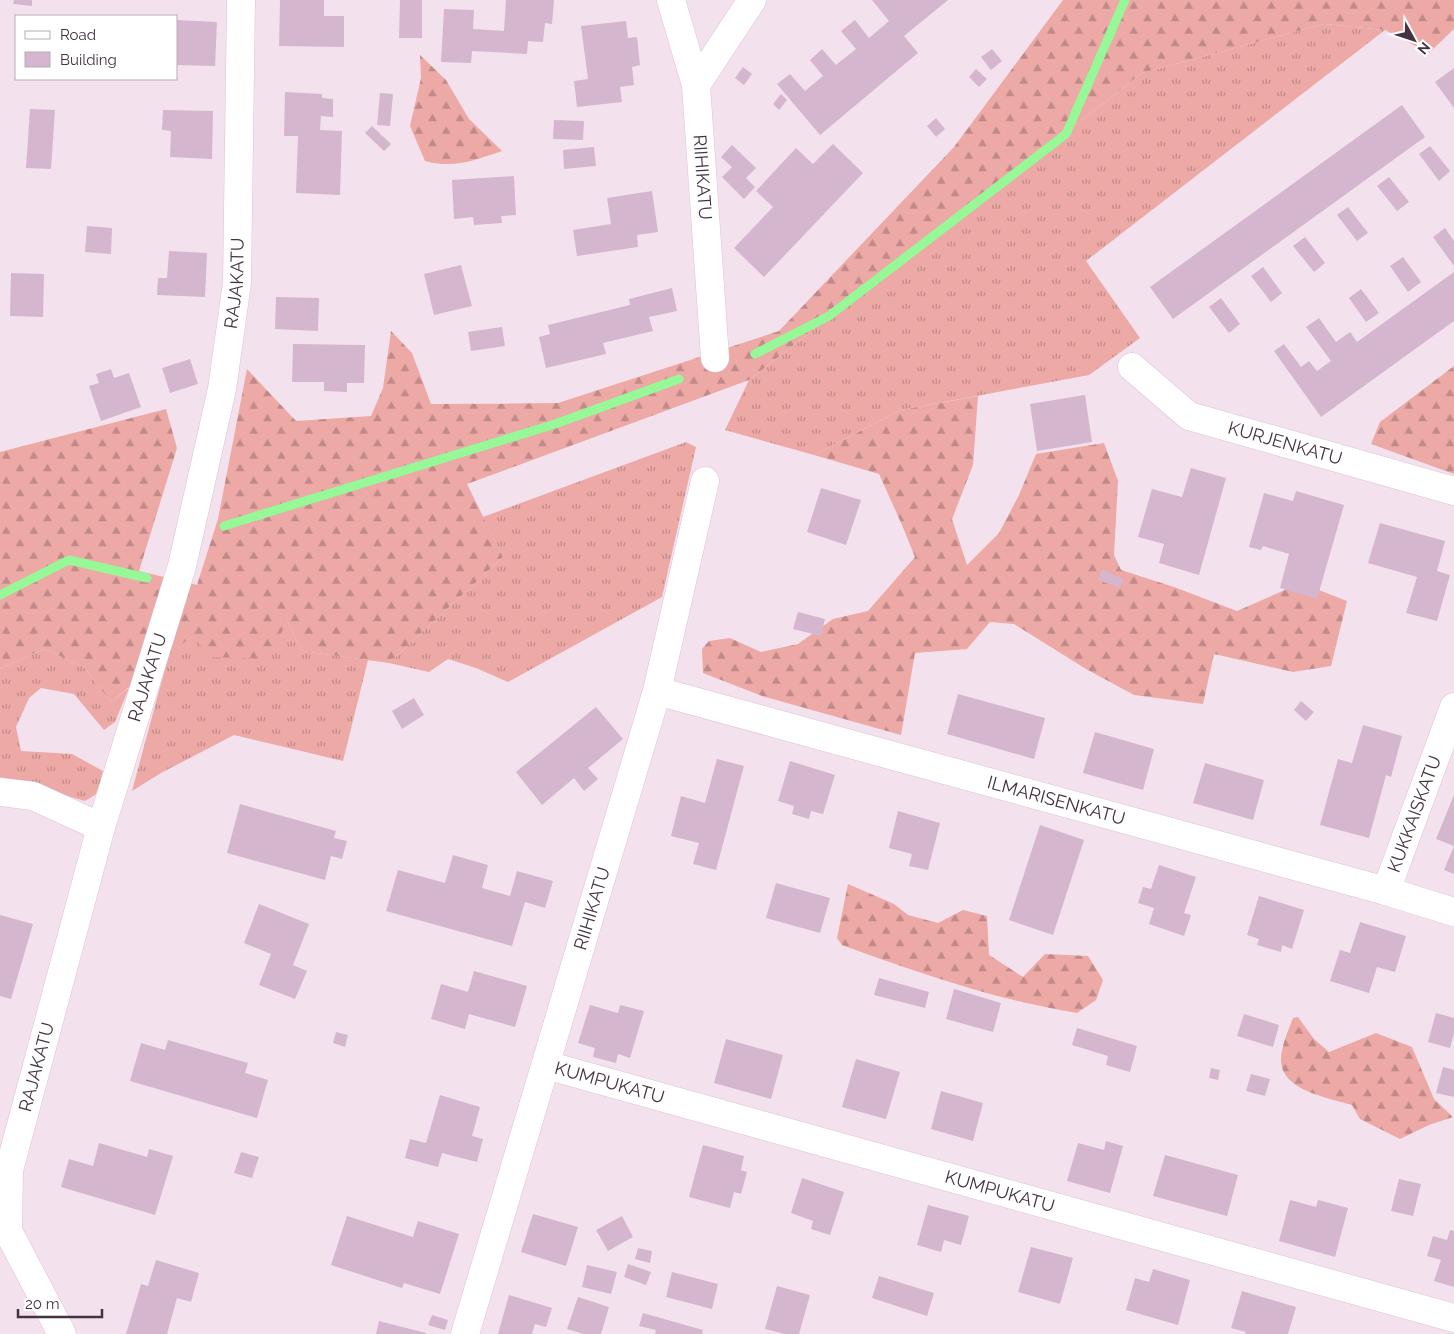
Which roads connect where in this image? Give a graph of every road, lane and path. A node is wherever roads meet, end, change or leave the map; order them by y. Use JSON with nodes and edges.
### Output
{"nodes":[{"id":1,"x":241,"y":0,"type":"edge"},
{"id":2,"x":672,"y":0,"type":"edge"},
{"id":3,"x":752,"y":0,"type":"edge"},
{"id":4,"x":696,"y":85,"type":"junction"},
{"id":5,"x":715,"y":358,"type":"dead end"},
{"id":6,"x":1132,"y":367,"type":"dead end"},
{"id":7,"x":704,"y":481,"type":"dead end"},
{"id":8,"x":1454,"y":491,"type":"edge"},
{"id":9,"x":657,"y":691,"type":"junction"},
{"id":10,"x":1454,"y":707,"type":"edge"},
{"id":11,"x":0,"y":792,"type":"edge"},
{"id":12,"x":101,"y":827,"type":"junction"},
{"id":13,"x":1386,"y":892,"type":"junction"},
{"id":14,"x":1454,"y":912,"type":"edge"},
{"id":15,"x":546,"y":1065,"type":"junction"},
{"id":16,"x":1454,"y":1318,"type":"edge"},
{"id":17,"x":62,"y":1334,"type":"edge"},
{"id":18,"x":465,"y":1334,"type":"edge"}],
"edges":[{"from":1,"to":12,"type":"street","name":"RAJAKATU"},
{"from":2,"to":4,"type":"street","name":"RIIHIKATU"},
{"from":3,"to":4,"type":"street"},
{"from":4,"to":5,"type":"street","name":"RIIHIKATU"},
{"from":6,"to":8,"type":"street","name":"KURJENKATU"},
{"from":7,"to":9,"type":"street","name":"RIIHIKATU"},
{"from":9,"to":13,"type":"street","name":"ILMARISENKATU"},
{"from":9,"to":15,"type":"street","name":"RIIHIKATU"},
{"from":10,"to":13,"type":"street","name":"KUKKAISKATU"},
{"from":11,"to":12,"type":"street"},
{"from":12,"to":17,"type":"street","name":"RAJAKATU"},
{"from":13,"to":14,"type":"street","name":"ILMARISENKATU"},
{"from":15,"to":16,"type":"street","name":"KUMPUKATU"},
{"from":15,"to":18,"type":"street","name":"RIIHIKATU"}]}
